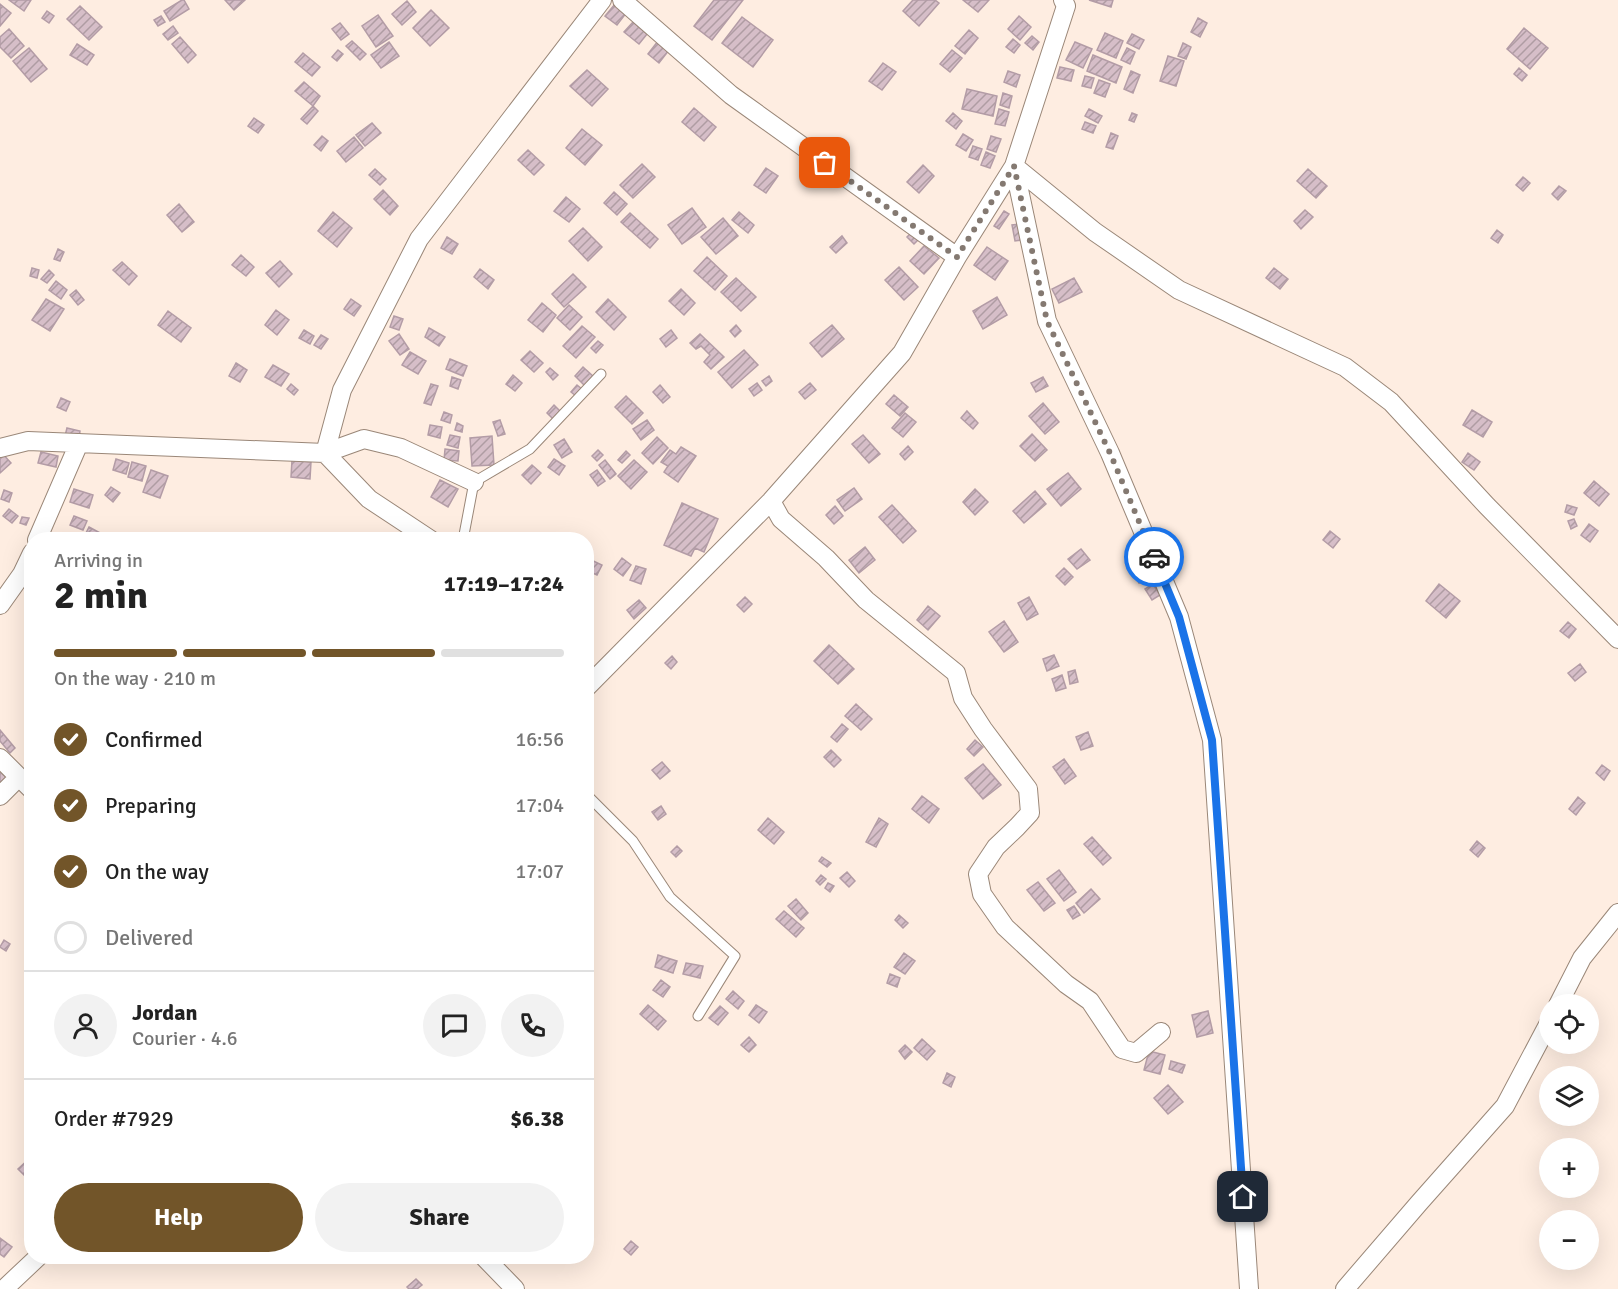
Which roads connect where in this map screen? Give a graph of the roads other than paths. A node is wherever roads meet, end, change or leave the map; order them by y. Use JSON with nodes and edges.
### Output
{"nodes":[{"id":1,"x":602,"y":0,"type":"edge"},
{"id":2,"x":622,"y":0,"type":"edge"},
{"id":3,"x":1063,"y":0,"type":"edge"},
{"id":4,"x":1014,"y":166,"type":"junction"},
{"id":5,"x":957,"y":257,"type":"junction"},
{"id":6,"x":601,"y":374,"type":"dead end"},
{"id":7,"x":79,"y":443,"type":"junction"},
{"id":8,"x":0,"y":448,"type":"edge"},
{"id":9,"x":325,"y":453,"type":"junction"},
{"id":10,"x":474,"y":482,"type":"junction"},
{"id":11,"x":771,"y":501,"type":"junction"},
{"id":12,"x":40,"y":532,"type":"edge"},
{"id":13,"x":418,"y":532,"type":"edge"},
{"id":14,"x":465,"y":532,"type":"edge"},
{"id":15,"x":24,"y":570,"type":"edge"},
{"id":16,"x":0,"y":605,"type":"edge"},
{"id":17,"x":1618,"y":639,"type":"edge"},
{"id":18,"x":594,"y":680,"type":"edge"},
{"id":19,"x":0,"y":758,"type":"edge"},
{"id":20,"x":18,"y":777,"type":"junction"},
{"id":21,"x":24,"y":783,"type":"edge"},
{"id":22,"x":0,"y":796,"type":"edge"},
{"id":23,"x":594,"y":802,"type":"edge"},
{"id":24,"x":1618,"y":913,"type":"edge"},
{"id":25,"x":1564,"y":994,"type":"edge"},
{"id":26,"x":698,"y":1016,"type":"dead end"},
{"id":27,"x":1161,"y":1032,"type":"dead end"},
{"id":28,"x":1539,"y":1043,"type":"edge"},
{"id":29,"x":31,"y":1264,"type":"edge"},
{"id":30,"x":491,"y":1264,"type":"edge"},
{"id":31,"x":4,"y":1289,"type":"edge"},
{"id":32,"x":514,"y":1289,"type":"edge"},
{"id":33,"x":1249,"y":1289,"type":"edge"},
{"id":34,"x":1345,"y":1289,"type":"edge"}],
"edges":[{"from":1,"to":9,"type":"street"},
{"from":2,"to":5,"type":"street"},
{"from":3,"to":4,"type":"street"},
{"from":4,"to":5,"type":"street"},
{"from":4,"to":17,"type":"street"},
{"from":4,"to":33,"type":"street"},
{"from":5,"to":11,"type":"street"},
{"from":6,"to":10,"type":"lane"},
{"from":7,"to":8,"type":"street"},
{"from":7,"to":9,"type":"street"},
{"from":7,"to":12,"type":"street"},
{"from":9,"to":10,"type":"street"},
{"from":9,"to":13,"type":"street"},
{"from":10,"to":14,"type":"lane"},
{"from":11,"to":18,"type":"street"},
{"from":11,"to":27,"type":"street"},
{"from":15,"to":16,"type":"street"},
{"from":19,"to":20,"type":"street"},
{"from":20,"to":21,"type":"street"},
{"from":20,"to":22,"type":"street"},
{"from":23,"to":26,"type":"lane"},
{"from":24,"to":25,"type":"street"},
{"from":28,"to":34,"type":"street"},
{"from":29,"to":31,"type":"street"},
{"from":30,"to":32,"type":"street"}]}
